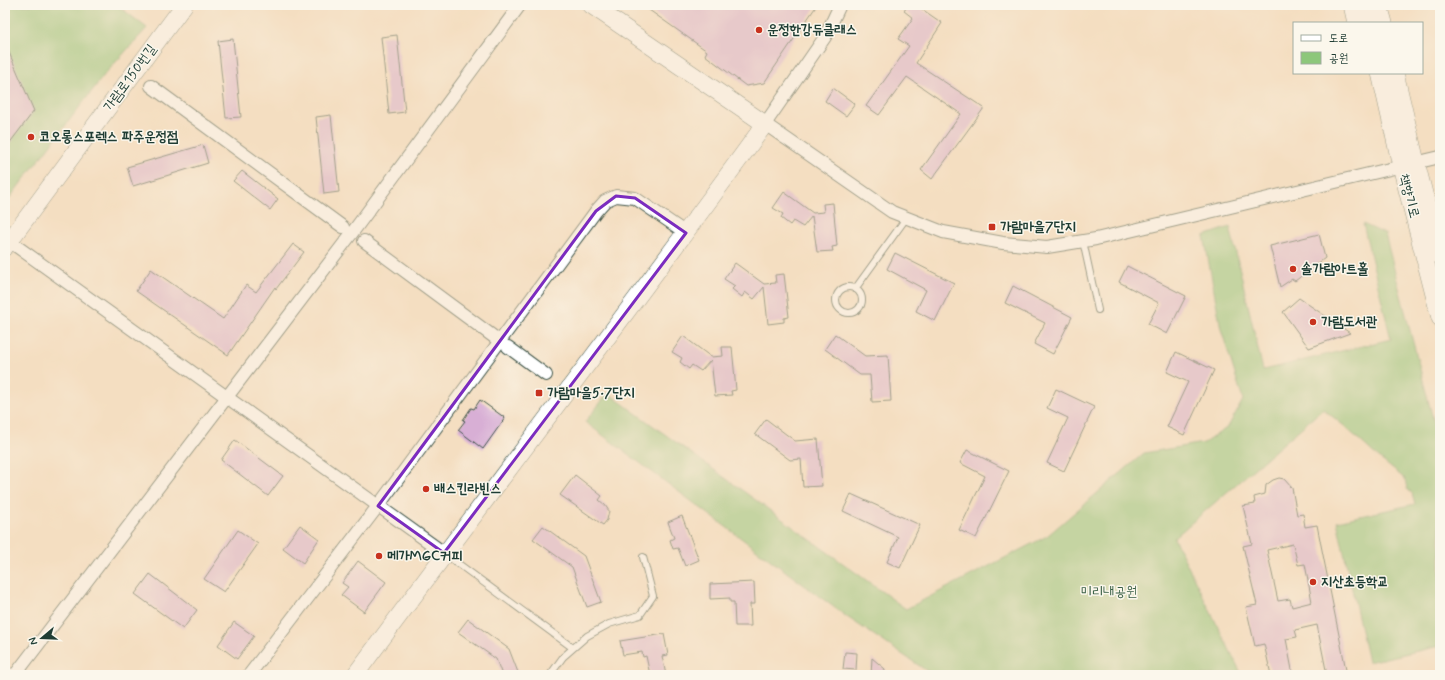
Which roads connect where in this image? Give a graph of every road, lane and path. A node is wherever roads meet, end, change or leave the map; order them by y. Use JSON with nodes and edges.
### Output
{"nodes":[{"id":1,"x":184,"y":5,"type":"edge"},
{"id":2,"x":520,"y":5,"type":"edge"},
{"id":3,"x":591,"y":5,"type":"edge"},
{"id":4,"x":840,"y":5,"type":"edge"},
{"id":5,"x":1352,"y":5,"type":"edge"},
{"id":6,"x":1364,"y":5,"type":"edge"},
{"id":7,"x":1379,"y":5,"type":"edge"},
{"id":8,"x":1391,"y":5,"type":"edge"},
{"id":9,"x":1356,"y":22,"type":"edge"},
{"id":10,"x":1368,"y":22,"type":"edge"},
{"id":11,"x":1384,"y":22,"type":"edge"},
{"id":12,"x":1393,"y":22,"type":"edge"},
{"id":13,"x":1388,"y":76,"type":"edge"},
{"id":14,"x":151,"y":86,"type":"dead end"},
{"id":15,"x":765,"y":124,"type":"junction"},
{"id":16,"x":1440,"y":156,"type":"edge"},
{"id":17,"x":1408,"y":164,"type":"junction"},
{"id":18,"x":907,"y":218,"type":"junction"},
{"id":19,"x":343,"y":227,"type":"dead end"},
{"id":20,"x":686,"y":233,"type":"junction"},
{"id":21,"x":364,"y":241,"type":"dead end"},
{"id":22,"x":1083,"y":241,"type":"junction"},
{"id":23,"x":6,"y":242,"type":"edge"},
{"id":24,"x":1440,"y":256,"type":"edge"},
{"id":25,"x":856,"y":288,"type":"junction"},
{"id":26,"x":1098,"y":310,"type":"dead end"},
{"id":27,"x":1440,"y":318,"type":"edge"},
{"id":28,"x":494,"y":337,"type":"dead end"},
{"id":29,"x":508,"y":347,"type":"dead end"},
{"id":30,"x":546,"y":375,"type":"dead end"},
{"id":31,"x":226,"y":398,"type":"junction"},
{"id":32,"x":378,"y":506,"type":"junction"},
{"id":33,"x":444,"y":553,"type":"junction"},
{"id":34,"x":643,"y":557,"type":"dead end"},
{"id":35,"x":573,"y":648,"type":"junction"},
{"id":36,"x":15,"y":675,"type":"edge"},
{"id":37,"x":249,"y":675,"type":"edge"},
{"id":38,"x":355,"y":675,"type":"edge"},
{"id":39,"x":550,"y":675,"type":"edge"}],
"edges":[{"from":1,"to":23,"type":"street","name":"가람로150번길"},
{"from":2,"to":31,"type":"street"},
{"from":3,"to":15,"type":"street"},
{"from":4,"to":15,"type":"street"},
{"from":5,"to":9,"type":"street"},
{"from":6,"to":10,"type":"street"},
{"from":7,"to":11,"type":"street"},
{"from":8,"to":12,"type":"street"},
{"from":13,"to":17,"type":"street","name":"책향기로"},
{"from":14,"to":19,"type":"street"},
{"from":15,"to":18,"type":"street"},
{"from":15,"to":20,"type":"street"},
{"from":16,"to":17,"type":"street"},
{"from":17,"to":22,"type":"street"},
{"from":17,"to":24,"type":"street","name":"책향기로"},
{"from":17,"to":27,"type":"street","name":"책향기로"},
{"from":18,"to":22,"type":"street"},
{"from":18,"to":25,"type":"lane"},
{"from":20,"to":32,"type":"street"},
{"from":20,"to":33,"type":"street"},
{"from":21,"to":28,"type":"street"},
{"from":22,"to":26,"type":"lane"},
{"from":23,"to":31,"type":"street"},
{"from":25,"to":25,"type":"lane"},
{"from":29,"to":30,"type":"street"},
{"from":31,"to":32,"type":"street"},
{"from":31,"to":36,"type":"street"},
{"from":32,"to":33,"type":"street"},
{"from":32,"to":37,"type":"street"},
{"from":33,"to":35,"type":"lane"},
{"from":33,"to":38,"type":"street"},
{"from":34,"to":35,"type":"lane"},
{"from":35,"to":39,"type":"lane"}]}
